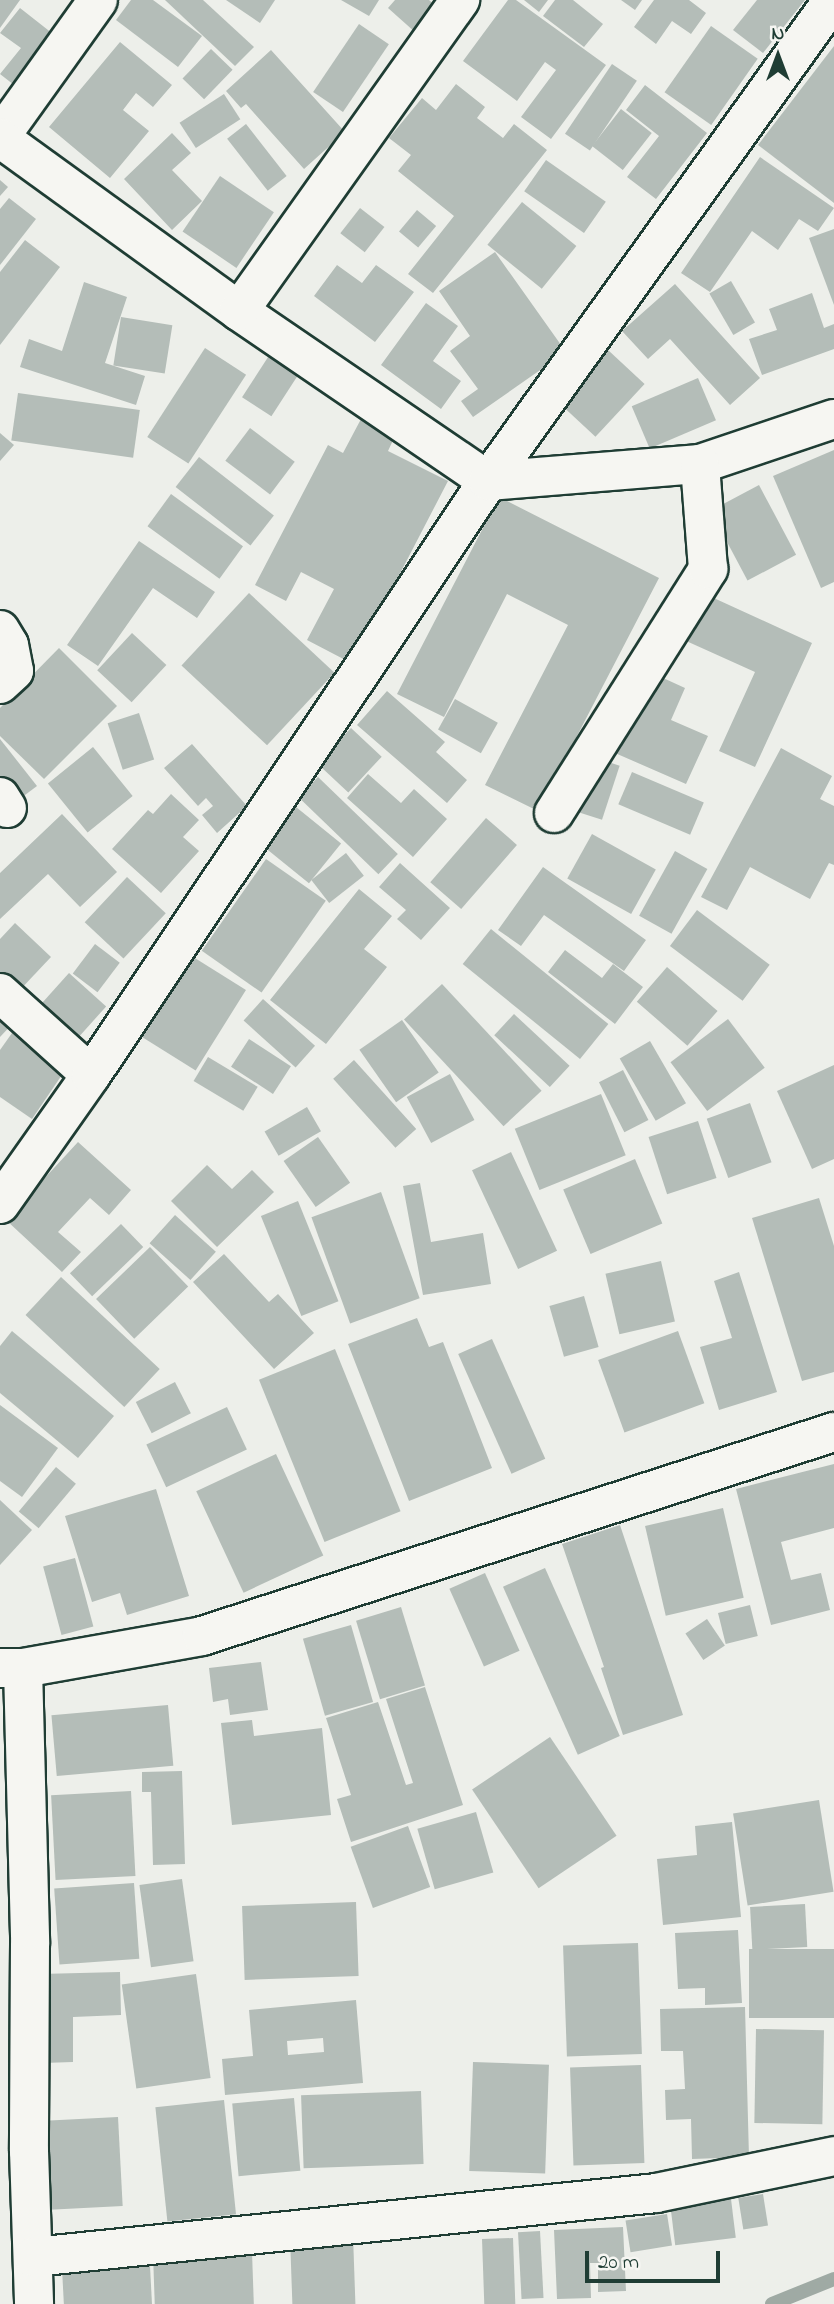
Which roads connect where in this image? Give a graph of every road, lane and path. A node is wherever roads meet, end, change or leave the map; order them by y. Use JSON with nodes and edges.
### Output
{"nodes":[{"id":1,"x":98,"y":0,"type":"edge"},
{"id":2,"x":460,"y":0,"type":"edge"},
{"id":3,"x":833,"y":0,"type":"edge"},
{"id":4,"x":0,"y":138,"type":"edge"},
{"id":5,"x":239,"y":311,"type":"junction"},
{"id":6,"x":834,"y":419,"type":"edge"},
{"id":7,"x":700,"y":464,"type":"junction"},
{"id":8,"x":488,"y":481,"type":"junction"},
{"id":9,"x":0,"y":629,"type":"edge"},
{"id":10,"x":0,"y":684,"type":"edge"},
{"id":11,"x":554,"y":813,"type":"dead end"},
{"id":12,"x":0,"y":993,"type":"edge"},
{"id":13,"x":91,"y":1075,"type":"junction"},
{"id":14,"x":0,"y":1204,"type":"edge"},
{"id":15,"x":834,"y":1432,"type":"edge"},
{"id":16,"x":11,"y":1668,"type":"edge"},
{"id":17,"x":15,"y":1945,"type":"edge"},
{"id":18,"x":14,"y":2152,"type":"edge"},
{"id":19,"x":834,"y":2156,"type":"edge"},
{"id":20,"x":34,"y":2258,"type":"junction"},
{"id":21,"x":34,"y":2304,"type":"edge"}],
"edges":[{"from":1,"to":4,"type":"street"},
{"from":2,"to":5,"type":"street"},
{"from":3,"to":8,"type":"street"},
{"from":4,"to":5,"type":"street"},
{"from":5,"to":8,"type":"street"},
{"from":6,"to":7,"type":"street"},
{"from":7,"to":8,"type":"street"},
{"from":7,"to":11,"type":"street"},
{"from":8,"to":13,"type":"street"},
{"from":9,"to":10,"type":"street"},
{"from":12,"to":13,"type":"street"},
{"from":13,"to":14,"type":"street"},
{"from":15,"to":16,"type":"street"},
{"from":16,"to":17,"type":"street"},
{"from":17,"to":18,"type":"street"},
{"from":18,"to":20,"type":"street"},
{"from":19,"to":20,"type":"street"},
{"from":20,"to":21,"type":"street"}]}
